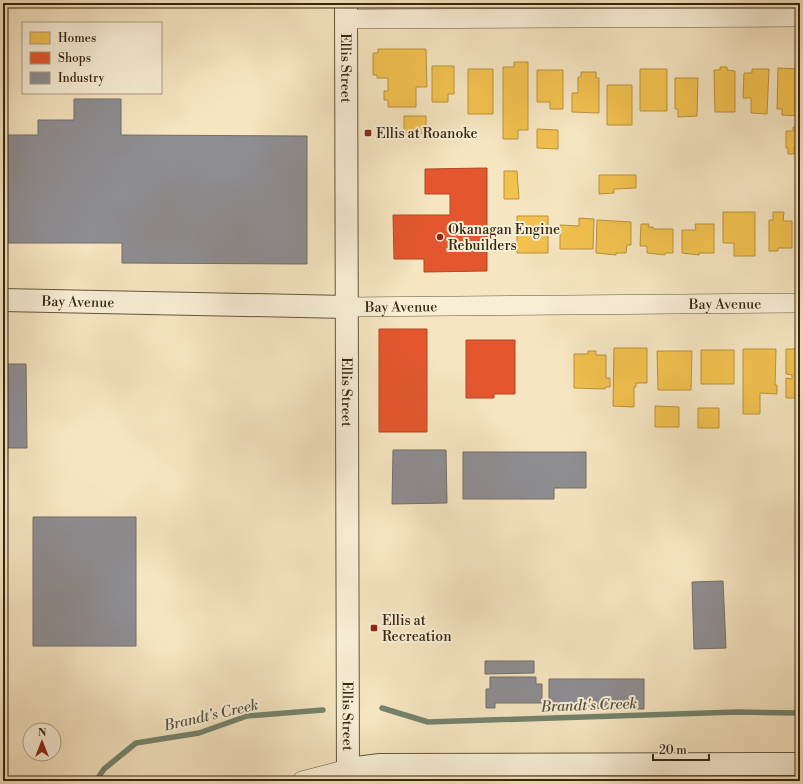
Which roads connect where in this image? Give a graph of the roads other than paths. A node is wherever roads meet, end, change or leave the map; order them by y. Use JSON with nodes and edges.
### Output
{"nodes":[{"id":1,"x":346,"y":11,"type":"edge"},
{"id":2,"x":800,"y":17,"type":"edge"},
{"id":3,"x":3,"y":300,"type":"edge"},
{"id":4,"x":800,"y":303,"type":"edge"},
{"id":5,"x":346,"y":307,"type":"junction"},
{"id":6,"x":800,"y":764,"type":"edge"},
{"id":7,"x":348,"y":775,"type":"edge"},
{"id":8,"x":302,"y":781,"type":"edge"}],
"edges":[{"from":1,"to":2,"type":"street"},
{"from":1,"to":5,"type":"street","name":"Ellis Street"},
{"from":3,"to":5,"type":"street","name":"Bay Avenue"},
{"from":4,"to":5,"type":"street","name":"Bay Avenue"},
{"from":5,"to":7,"type":"street","name":"Ellis Street"},
{"from":6,"to":7,"type":"street"},
{"from":7,"to":8,"type":"street"}]}
